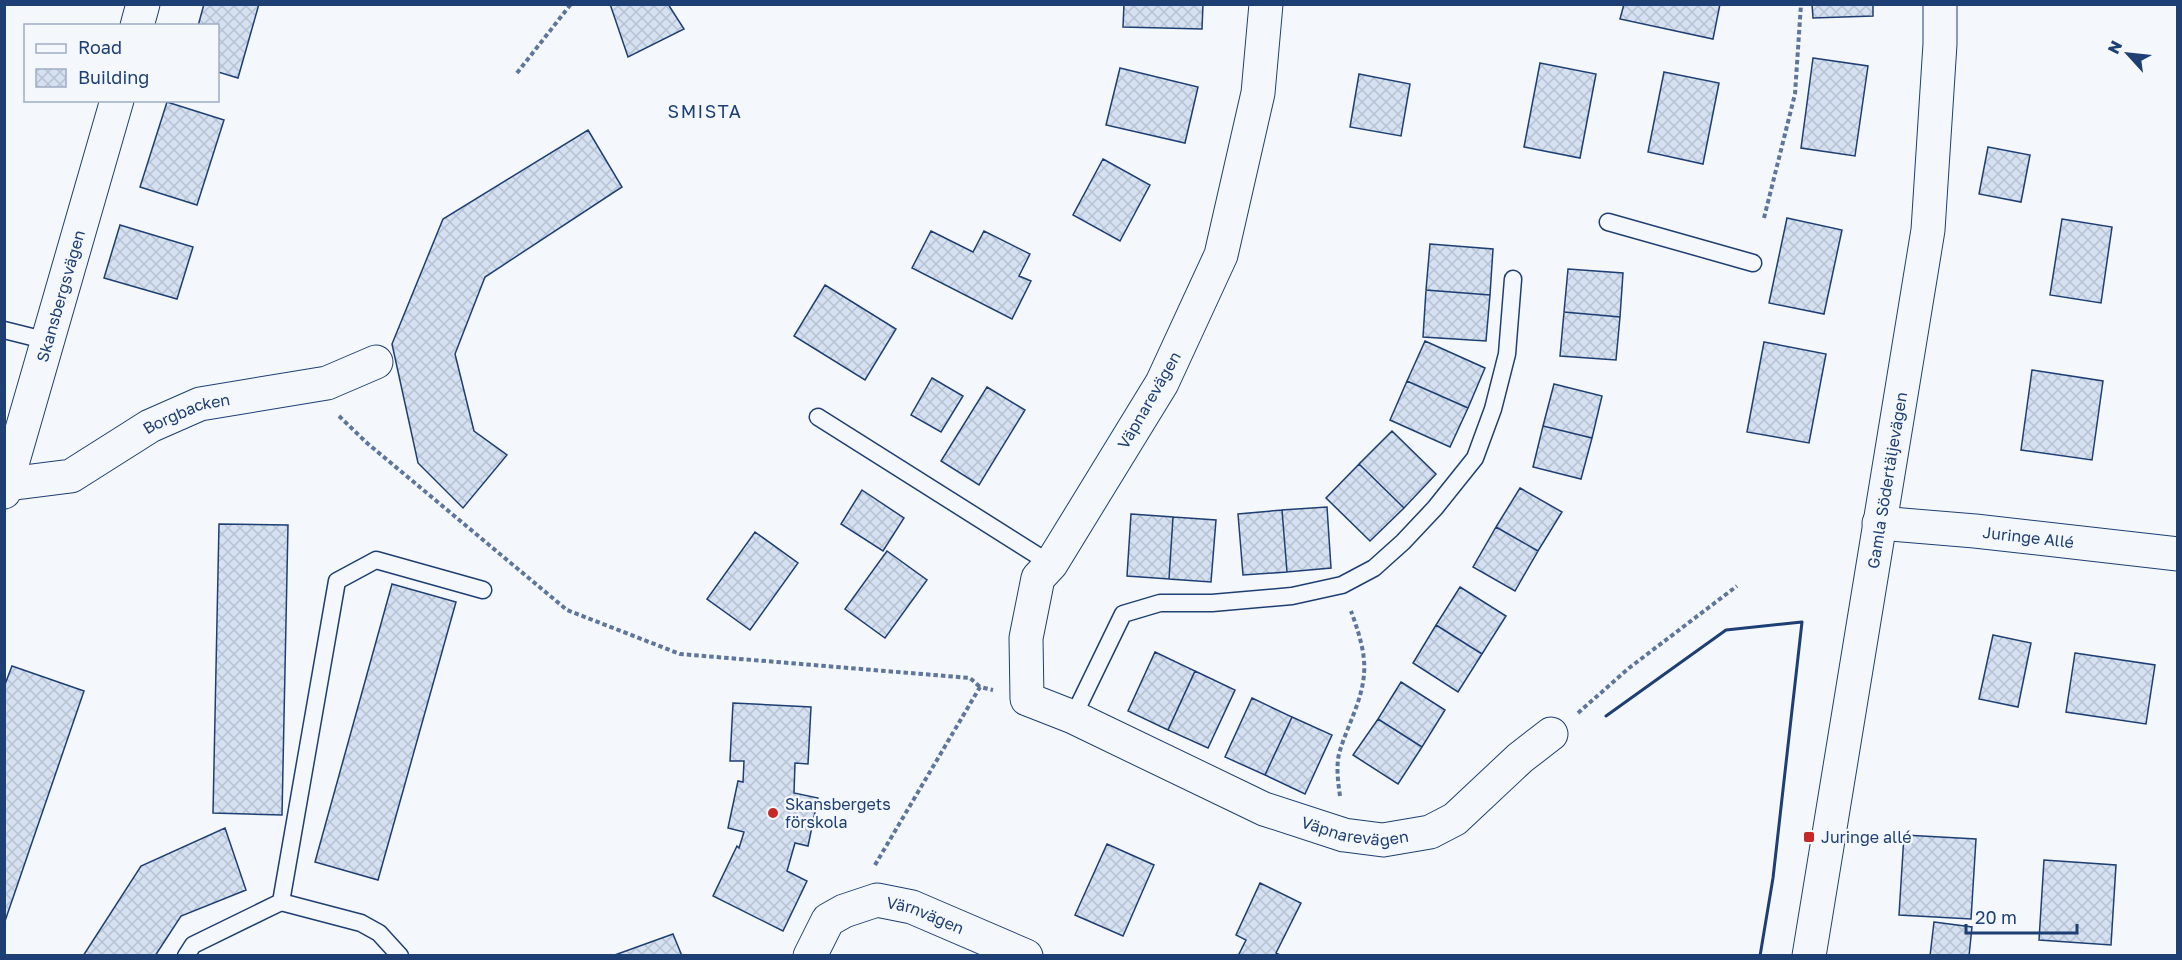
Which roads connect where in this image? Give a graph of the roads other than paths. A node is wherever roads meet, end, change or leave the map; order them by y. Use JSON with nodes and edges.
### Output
{"nodes":[{"id":1,"x":143,"y":4,"type":"edge"},
{"id":2,"x":1266,"y":4,"type":"edge"},
{"id":3,"x":1940,"y":4,"type":"edge"},
{"id":4,"x":138,"y":24,"type":"edge"},
{"id":5,"x":116,"y":102,"type":"edge"},
{"id":6,"x":1608,"y":222,"type":"dead end"},
{"id":7,"x":1753,"y":263,"type":"dead end"},
{"id":8,"x":1513,"y":279,"type":"dead end"},
{"id":9,"x":4,"y":330,"type":"edge"},
{"id":10,"x":48,"y":341,"type":"junction"},
{"id":11,"x":376,"y":362,"type":"dead end"},
{"id":12,"x":818,"y":417,"type":"dead end"},
{"id":13,"x":6,"y":488,"type":"edge"},
{"id":14,"x":1879,"y":523,"type":"junction"},
{"id":15,"x":2178,"y":554,"type":"edge"},
{"id":16,"x":1051,"y":564,"type":"junction"},
{"id":17,"x":483,"y":590,"type":"dead end"},
{"id":18,"x":1073,"y":717,"type":"junction"},
{"id":19,"x":1551,"y":734,"type":"road end"},
{"id":20,"x":281,"y":902,"type":"junction"},
{"id":21,"x":186,"y":956,"type":"edge"},
{"id":22,"x":400,"y":956,"type":"edge"},
{"id":23,"x":810,"y":956,"type":"edge"},
{"id":24,"x":1026,"y":956,"type":"edge"},
{"id":25,"x":1809,"y":956,"type":"edge"}],
"edges":[{"from":1,"to":4,"type":"street"},
{"from":2,"to":16,"type":"street","name":"Väpnarevägen"},
{"from":3,"to":14,"type":"street","name":"Gamla Södertäljevägen"},
{"from":5,"to":10,"type":"street","name":"Skansbergsvägen"},
{"from":6,"to":7,"type":"lane"},
{"from":8,"to":18,"type":"lane"},
{"from":9,"to":10,"type":"lane"},
{"from":10,"to":13,"type":"street","name":"Skansbergsvägen"},
{"from":11,"to":13,"type":"street","name":"Borgbacken"},
{"from":12,"to":16,"type":"lane"},
{"from":14,"to":15,"type":"street","name":"Juringe Allé"},
{"from":14,"to":25,"type":"street","name":"Gamla Södertäljevägen"},
{"from":16,"to":18,"type":"street","name":"Väpnarevägen"},
{"from":17,"to":20,"type":"lane"},
{"from":18,"to":19,"type":"street","name":"Väpnarevägen"},
{"from":20,"to":21,"type":"lane"},
{"from":20,"to":22,"type":"lane"},
{"from":23,"to":24,"type":"street","name":"Värnvägen"}]}
